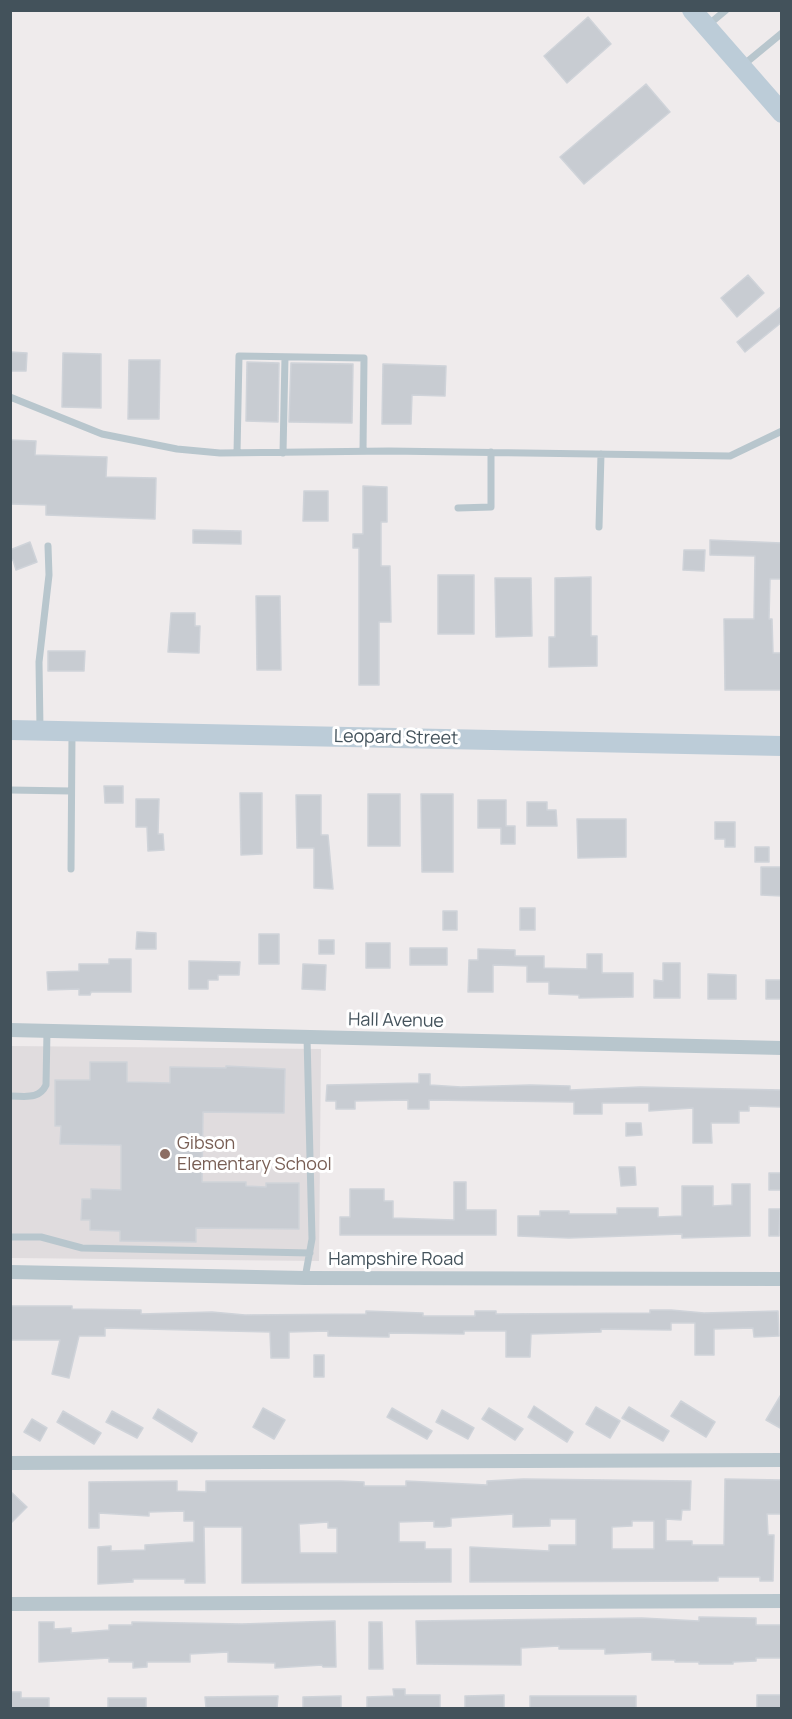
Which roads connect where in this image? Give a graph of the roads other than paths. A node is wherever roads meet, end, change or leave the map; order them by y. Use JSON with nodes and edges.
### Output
{"nodes":[{"id":1,"x":692,"y":10,"type":"edge"},
{"id":2,"x":726,"y":10,"type":"edge"},
{"id":3,"x":706,"y":27,"type":"junction"},
{"id":4,"x":782,"y":33,"type":"edge"},
{"id":5,"x":741,"y":67,"type":"junction"},
{"id":6,"x":782,"y":113,"type":"edge"},
{"id":7,"x":285,"y":357,"type":"junction"},
{"id":8,"x":10,"y":397,"type":"edge"},
{"id":9,"x":782,"y":431,"type":"edge"},
{"id":10,"x":363,"y":451,"type":"junction"},
{"id":11,"x":491,"y":452,"type":"junction"},
{"id":12,"x":237,"y":453,"type":"junction"},
{"id":13,"x":283,"y":453,"type":"junction"},
{"id":14,"x":601,"y":454,"type":"junction"},
{"id":15,"x":458,"y":508,"type":"dead end"},
{"id":16,"x":599,"y":527,"type":"dead end"},
{"id":17,"x":48,"y":546,"type":"dead end"},
{"id":18,"x":10,"y":730,"type":"edge"},
{"id":19,"x":40,"y":730,"type":"junction"},
{"id":20,"x":72,"y":731,"type":"junction"},
{"id":21,"x":782,"y":746,"type":"edge"},
{"id":22,"x":10,"y":790,"type":"edge"},
{"id":23,"x":71,"y":791,"type":"junction"},
{"id":24,"x":71,"y":868,"type":"dead end"},
{"id":25,"x":10,"y":1030,"type":"edge"},
{"id":26,"x":47,"y":1031,"type":"junction"},
{"id":27,"x":307,"y":1037,"type":"junction"},
{"id":28,"x":782,"y":1048,"type":"edge"},
{"id":29,"x":10,"y":1096,"type":"edge"},
{"id":30,"x":10,"y":1237,"type":"edge"},
{"id":31,"x":310,"y":1253,"type":"junction"},
{"id":32,"x":10,"y":1272,"type":"edge"},
{"id":33,"x":305,"y":1278,"type":"junction"},
{"id":34,"x":782,"y":1279,"type":"edge"},
{"id":35,"x":782,"y":1460,"type":"edge"},
{"id":36,"x":10,"y":1463,"type":"edge"},
{"id":37,"x":782,"y":1601,"type":"edge"},
{"id":38,"x":10,"y":1604,"type":"edge"}],
"edges":[{"from":1,"to":3,"type":"main road"},
{"from":2,"to":3,"type":"lane"},
{"from":3,"to":5,"type":"main road"},
{"from":4,"to":5,"type":"lane"},
{"from":5,"to":6,"type":"main road"},
{"from":7,"to":10,"type":"lane"},
{"from":7,"to":12,"type":"lane"},
{"from":7,"to":13,"type":"lane"},
{"from":8,"to":12,"type":"lane"},
{"from":9,"to":14,"type":"lane"},
{"from":10,"to":11,"type":"lane"},
{"from":10,"to":13,"type":"lane"},
{"from":11,"to":14,"type":"lane"},
{"from":11,"to":15,"type":"lane"},
{"from":12,"to":13,"type":"lane"},
{"from":14,"to":16,"type":"lane"},
{"from":17,"to":19,"type":"lane"},
{"from":18,"to":19,"type":"main road","name":"Leopard Street"},
{"from":19,"to":20,"type":"main road","name":"Leopard Street"},
{"from":20,"to":21,"type":"main road","name":"Leopard Street"},
{"from":20,"to":23,"type":"lane"},
{"from":22,"to":23,"type":"lane"},
{"from":23,"to":24,"type":"lane"},
{"from":25,"to":26,"type":"street","name":"Hall Avenue"},
{"from":26,"to":27,"type":"street","name":"Hall Avenue"},
{"from":26,"to":29,"type":"lane"},
{"from":27,"to":28,"type":"street","name":"Hall Avenue"},
{"from":27,"to":31,"type":"lane"},
{"from":30,"to":31,"type":"lane"},
{"from":31,"to":33,"type":"lane"},
{"from":32,"to":33,"type":"street","name":"Hampshire Road"},
{"from":33,"to":34,"type":"street","name":"Hampshire Road"},
{"from":35,"to":36,"type":"street"},
{"from":37,"to":38,"type":"street"}]}
